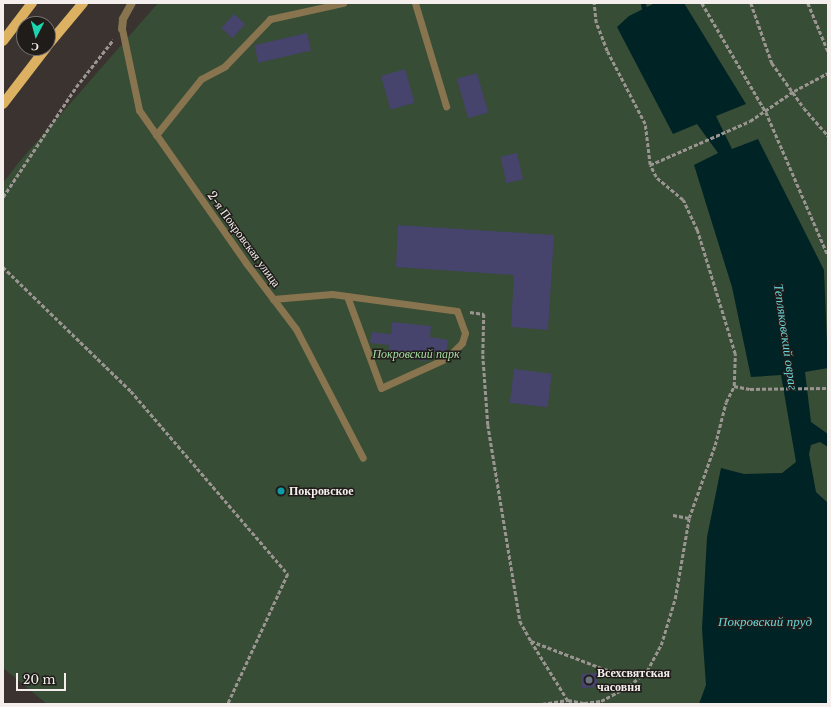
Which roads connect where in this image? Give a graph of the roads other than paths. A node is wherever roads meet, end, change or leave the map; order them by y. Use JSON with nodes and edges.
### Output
{"nodes":[{"id":1,"x":32,"y":3,"type":"edge"},
{"id":2,"x":83,"y":3,"type":"edge"},
{"id":3,"x":132,"y":3,"type":"edge"},
{"id":4,"x":343,"y":3,"type":"edge"},
{"id":5,"x":415,"y":3,"type":"edge"},
{"id":6,"x":122,"y":29,"type":"joint"},
{"id":7,"x":56,"y":36,"type":"edge"},
{"id":8,"x":3,"y":41,"type":"edge"},
{"id":9,"x":40,"y":56,"type":"edge"},
{"id":10,"x":3,"y":104,"type":"edge"},
{"id":11,"x":446,"y":106,"type":"dead end"},
{"id":12,"x":156,"y":135,"type":"junction"},
{"id":13,"x":346,"y":296,"type":"junction"},
{"id":14,"x":273,"y":299,"type":"junction"},
{"id":15,"x":363,"y":458,"type":"dead end"}],
"edges":[{"from":1,"to":8,"type":"main road"},
{"from":2,"to":7,"type":"main road"},
{"from":3,"to":6,"type":"street"},
{"from":4,"to":12,"type":"lane"},
{"from":5,"to":11,"type":"lane"},
{"from":6,"to":12,"type":"lane","name":"2-я Покровская улица"},
{"from":9,"to":10,"type":"main road"},
{"from":12,"to":14,"type":"lane","name":"2-я Покровская улица"},
{"from":13,"to":13,"type":"lane"},
{"from":13,"to":14,"type":"lane"},
{"from":14,"to":15,"type":"lane","name":"2-я Покровская улица"}]}
